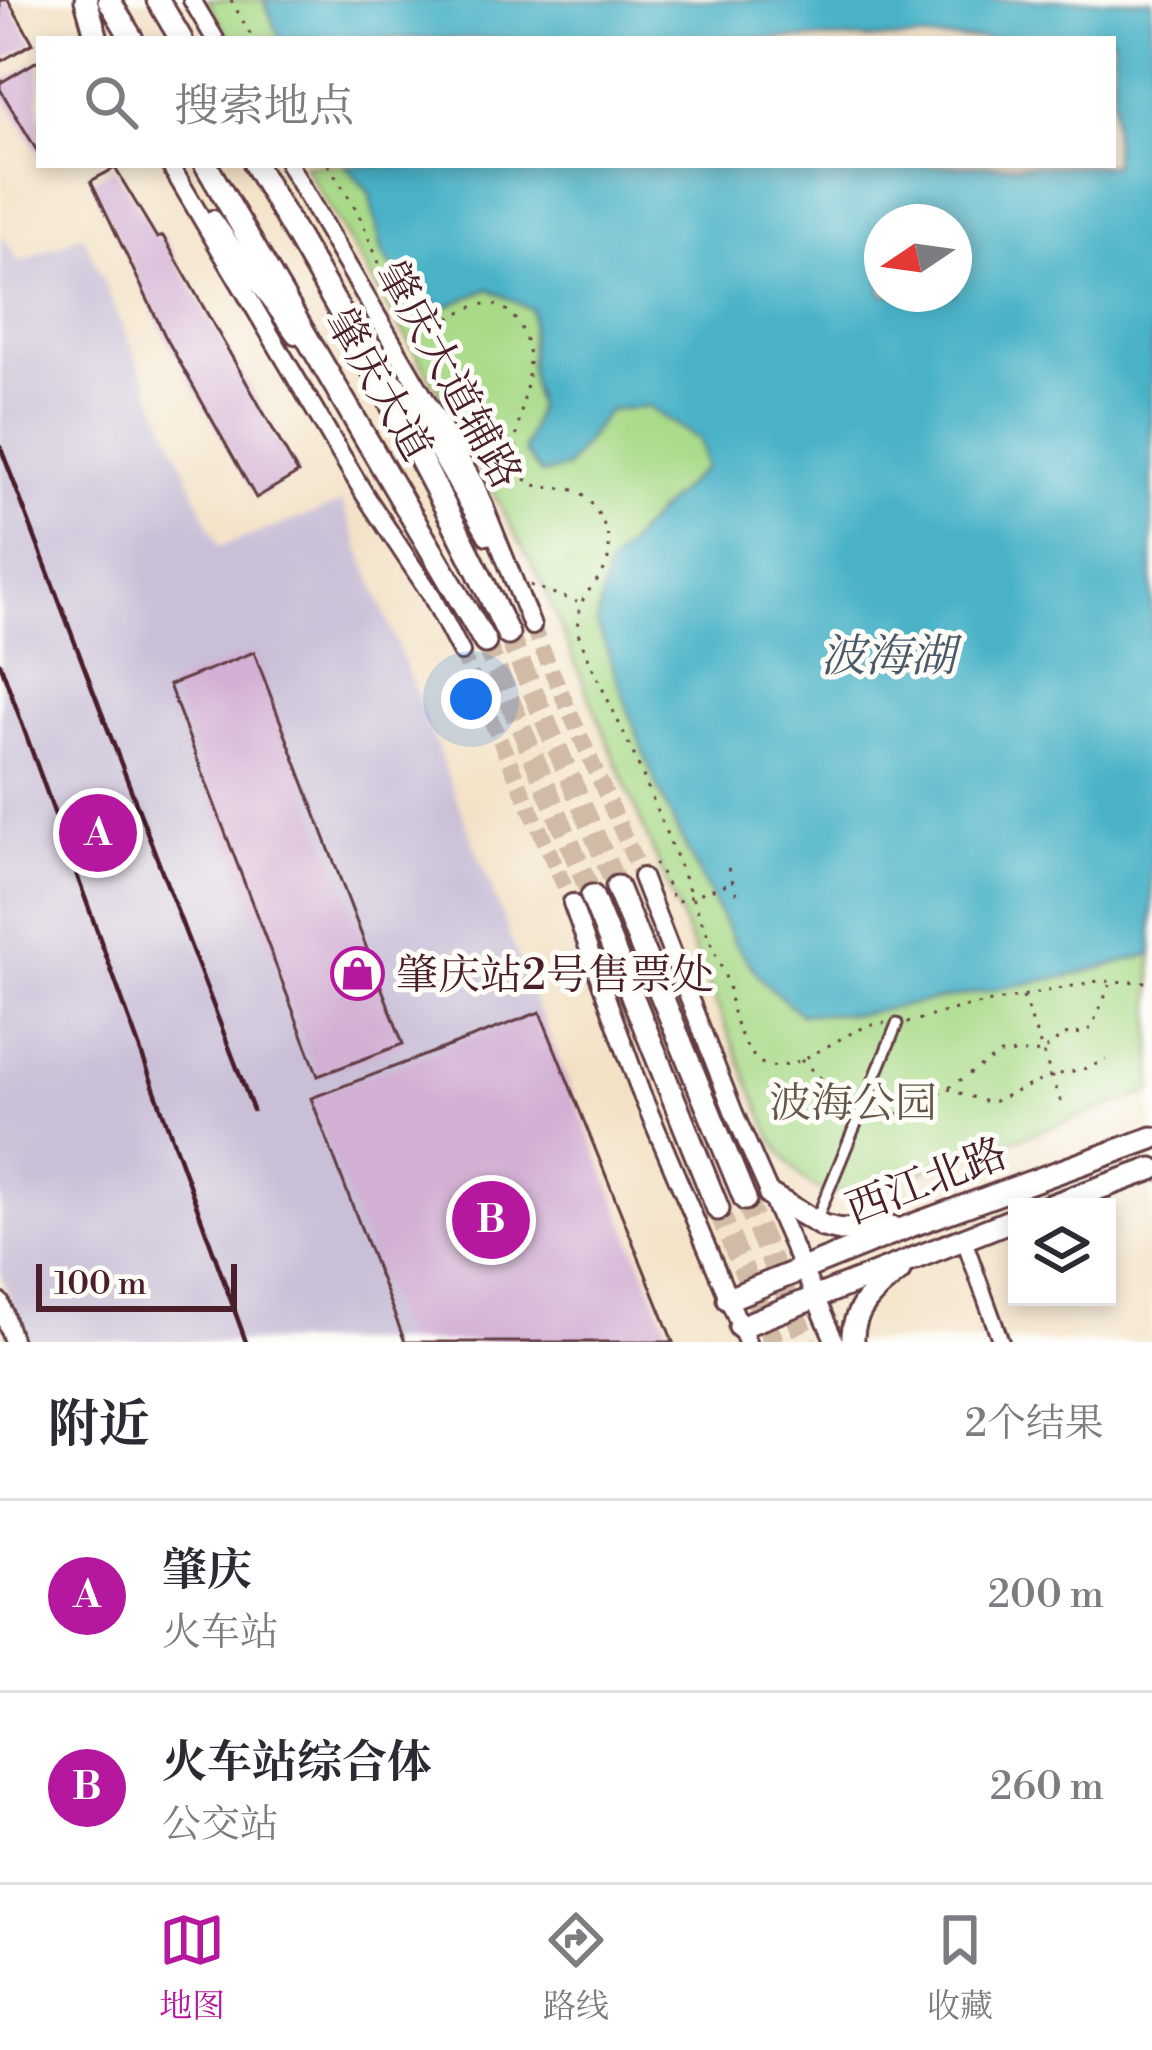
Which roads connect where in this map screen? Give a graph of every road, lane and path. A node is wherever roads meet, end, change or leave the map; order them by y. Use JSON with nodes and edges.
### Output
{"nodes":[{"id":1,"x":72,"y":0,"type":"edge"},
{"id":2,"x":86,"y":0,"type":"edge"},
{"id":3,"x":109,"y":0,"type":"edge"},
{"id":4,"x":158,"y":0,"type":"edge"},
{"id":5,"x":193,"y":0,"type":"edge"},
{"id":6,"x":230,"y":0,"type":"edge"},
{"id":7,"x":94,"y":36,"type":"edge"},
{"id":8,"x":95,"y":36,"type":"edge"},
{"id":9,"x":130,"y":36,"type":"edge"},
{"id":10,"x":179,"y":36,"type":"edge"},
{"id":11,"x":213,"y":36,"type":"edge"},
{"id":12,"x":251,"y":36,"type":"edge"},
{"id":13,"x":173,"y":168,"type":"edge"},
{"id":14,"x":173,"y":168,"type":"edge"},
{"id":15,"x":208,"y":168,"type":"edge"},
{"id":16,"x":258,"y":168,"type":"edge"},
{"id":17,"x":291,"y":168,"type":"edge"},
{"id":18,"x":330,"y":168,"type":"edge"},
{"id":19,"x":347,"y":321,"type":"junction"},
{"id":20,"x":329,"y":373,"type":"junction"},
{"id":21,"x":511,"y":578,"type":"junction"},
{"id":22,"x":579,"y":603,"type":"junction"},
{"id":23,"x":532,"y":626,"type":"tunnel mouth"},
{"id":24,"x":508,"y":634,"type":"tunnel mouth"},
{"id":25,"x":485,"y":642,"type":"tunnel mouth"},
{"id":26,"x":461,"y":652,"type":"tunnel mouth"},
{"id":27,"x":728,"y":868,"type":"dead end"},
{"id":28,"x":645,"y":873,"type":"joint"},
{"id":29,"x":733,"y":882,"type":"junction"},
{"id":30,"x":617,"y":886,"type":"tunnel mouth"},
{"id":31,"x":691,"y":897,"type":"junction"},
{"id":32,"x":738,"y":897,"type":"dead end"},
{"id":33,"x":582,"y":900,"type":"joint"},
{"id":34,"x":1112,"y":982,"type":"junction"},
{"id":35,"x":1152,"y":982,"type":"edge"},
{"id":36,"x":1023,"y":996,"type":"junction"},
{"id":37,"x":897,"y":1024,"type":"junction"},
{"id":38,"x":1042,"y":1052,"type":"junction"},
{"id":39,"x":800,"y":1059,"type":"junction"},
{"id":40,"x":1106,"y":1060,"type":"dead end"},
{"id":41,"x":1051,"y":1076,"type":"junction"},
{"id":42,"x":947,"y":1088,"type":"junction"},
{"id":43,"x":863,"y":1106,"type":"junction"},
{"id":44,"x":1063,"y":1108,"type":"dead end"},
{"id":45,"x":1152,"y":1138,"type":"edge"},
{"id":46,"x":1152,"y":1168,"type":"edge"},
{"id":47,"x":770,"y":1195,"type":"junction"},
{"id":48,"x":1071,"y":1198,"type":"edge"},
{"id":49,"x":745,"y":1199,"type":"tunnel mouth"},
{"id":50,"x":718,"y":1209,"type":"tunnel mouth"},
{"id":51,"x":1008,"y":1221,"type":"edge"},
{"id":52,"x":815,"y":1222,"type":"junction"},
{"id":53,"x":910,"y":1226,"type":"junction"},
{"id":54,"x":963,"y":1238,"type":"junction"},
{"id":55,"x":921,"y":1254,"type":"junction"},
{"id":56,"x":803,"y":1269,"type":"junction"},
{"id":57,"x":815,"y":1297,"type":"junction"},
{"id":58,"x":728,"y":1299,"type":"junction"},
{"id":59,"x":0,"y":1302,"type":"edge"},
{"id":60,"x":744,"y":1334,"type":"edge"},
{"id":61,"x":13,"y":1342,"type":"edge"},
{"id":62,"x":835,"y":1342,"type":"edge"},
{"id":63,"x":853,"y":1342,"type":"edge"},
{"id":64,"x":1001,"y":1342,"type":"edge"}],
"edges":[{"from":1,"to":7,"type":"street"},
{"from":2,"to":8,"type":"main road"},
{"from":3,"to":9,"type":"main road"},
{"from":4,"to":10,"type":"main road"},
{"from":5,"to":11,"type":"street"},
{"from":6,"to":12,"type":"path"},
{"from":13,"to":20,"type":"street"},
{"from":14,"to":26,"type":"street"},
{"from":15,"to":20,"type":"main road","name":"肇庆大道"},
{"from":16,"to":19,"type":"main road","name":"肇庆大道"},
{"from":17,"to":21,"type":"street","name":"肇庆大道辅路"},
{"from":18,"to":22,"type":"path"},
{"from":19,"to":21,"type":"street"},
{"from":19,"to":24,"type":"main road","name":"肇庆大道"},
{"from":20,"to":25,"type":"main road","name":"肇庆大道"},
{"from":21,"to":22,"type":"path"},
{"from":21,"to":23,"type":"street","name":"肇庆大道辅路"},
{"from":22,"to":31,"type":"path"},
{"from":27,"to":29,"type":"path"},
{"from":28,"to":31,"type":"path"},
{"from":28,"to":47,"type":"street"},
{"from":29,"to":31,"type":"path"},
{"from":29,"to":32,"type":"path"},
{"from":30,"to":49,"type":"main road"},
{"from":31,"to":39,"type":"path"},
{"from":33,"to":50,"type":"main road"},
{"from":33,"to":58,"type":"street"},
{"from":34,"to":35,"type":"path"},
{"from":34,"to":36,"type":"path"},
{"from":34,"to":38,"type":"path"},
{"from":36,"to":37,"type":"path"},
{"from":36,"to":38,"type":"path"},
{"from":37,"to":39,"type":"path"},
{"from":37,"to":43,"type":"street"},
{"from":38,"to":41,"type":"path"},
{"from":38,"to":42,"type":"path"},
{"from":39,"to":43,"type":"path"},
{"from":40,"to":41,"type":"path"},
{"from":41,"to":42,"type":"path"},
{"from":41,"to":44,"type":"path"},
{"from":42,"to":43,"type":"path"},
{"from":43,"to":52,"type":"street"},
{"from":45,"to":53,"type":"main road","name":"西江北路"},
{"from":46,"to":48,"type":"main road","name":"西江北路"},
{"from":47,"to":52,"type":"main road"},
{"from":47,"to":56,"type":"street"},
{"from":51,"to":54,"type":"main road","name":"西江北路"},
{"from":52,"to":53,"type":"main road"},
{"from":53,"to":55,"type":"main road"},
{"from":53,"to":56,"type":"main road","name":"西江北路"},
{"from":54,"to":55,"type":"main road","name":"西江北路"},
{"from":54,"to":64,"type":"street"},
{"from":55,"to":57,"type":"main road","name":"西江北路"},
{"from":55,"to":63,"type":"main road"},
{"from":56,"to":57,"type":"street"},
{"from":56,"to":58,"type":"main road","name":"西江北路"},
{"from":57,"to":60,"type":"main road","name":"西江北路"},
{"from":57,"to":62,"type":"street"},
{"from":58,"to":60,"type":"street"},
{"from":59,"to":61,"type":"street"}]}
